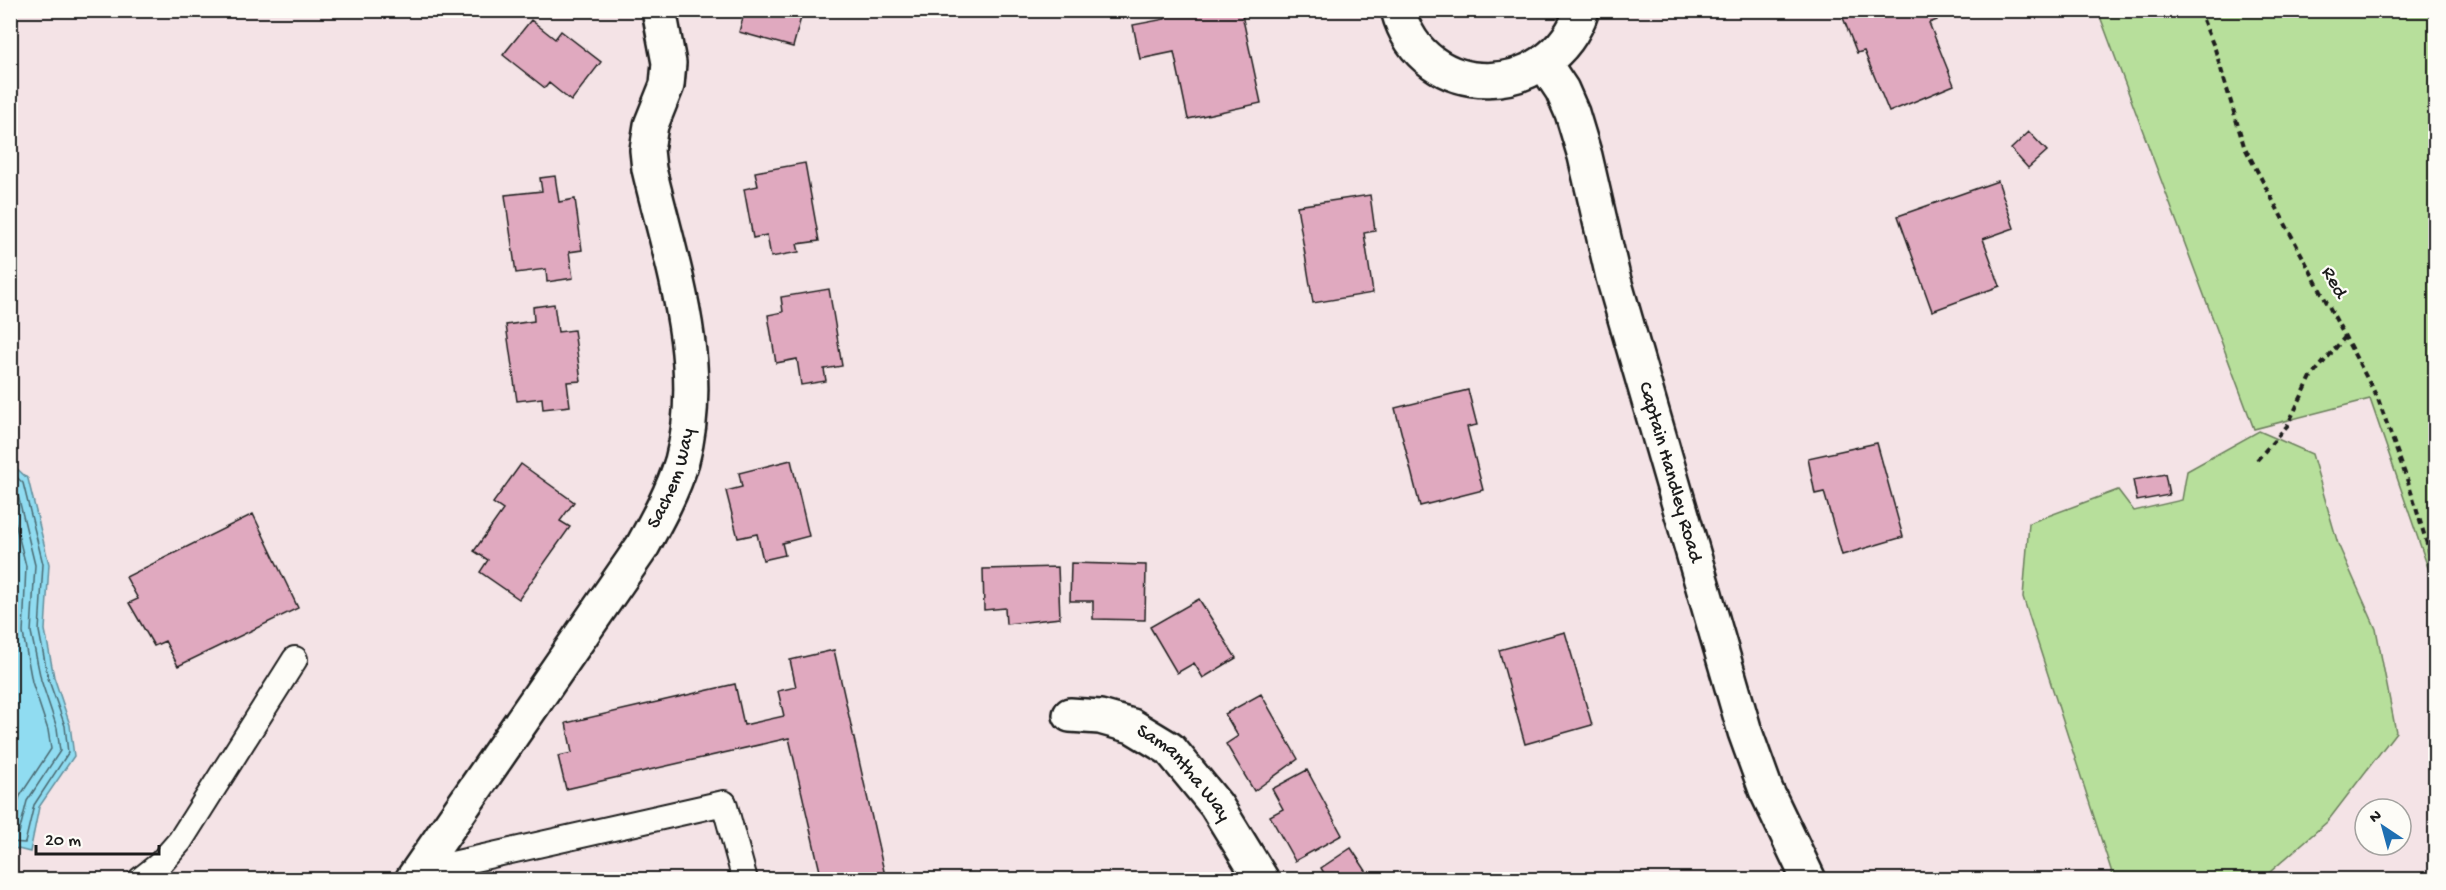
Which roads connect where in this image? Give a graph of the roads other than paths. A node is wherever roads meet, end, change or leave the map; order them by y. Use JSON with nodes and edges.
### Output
{"nodes":[{"id":1,"x":659,"y":10,"type":"edge"},
{"id":2,"x":1398,"y":10,"type":"edge"},
{"id":3,"x":1582,"y":10,"type":"edge"},
{"id":4,"x":1544,"y":63,"type":"junction"},
{"id":5,"x":295,"y":659,"type":"dead end"},
{"id":6,"x":1070,"y":715,"type":"dead end"},
{"id":7,"x":415,"y":876,"type":"edge"},
{"id":8,"x":140,"y":879,"type":"edge"},
{"id":9,"x":745,"y":879,"type":"edge"},
{"id":10,"x":1262,"y":879,"type":"edge"},
{"id":11,"x":1809,"y":879,"type":"edge"}],
"edges":[{"from":1,"to":7,"type":"street","name":"Sachem Way"},
{"from":2,"to":4,"type":"street"},
{"from":3,"to":4,"type":"street"},
{"from":4,"to":11,"type":"street","name":"Captain Handley Road"},
{"from":5,"to":8,"type":"lane"},
{"from":6,"to":10,"type":"street","name":"Samantha Way"},
{"from":7,"to":9,"type":"lane"}]}
